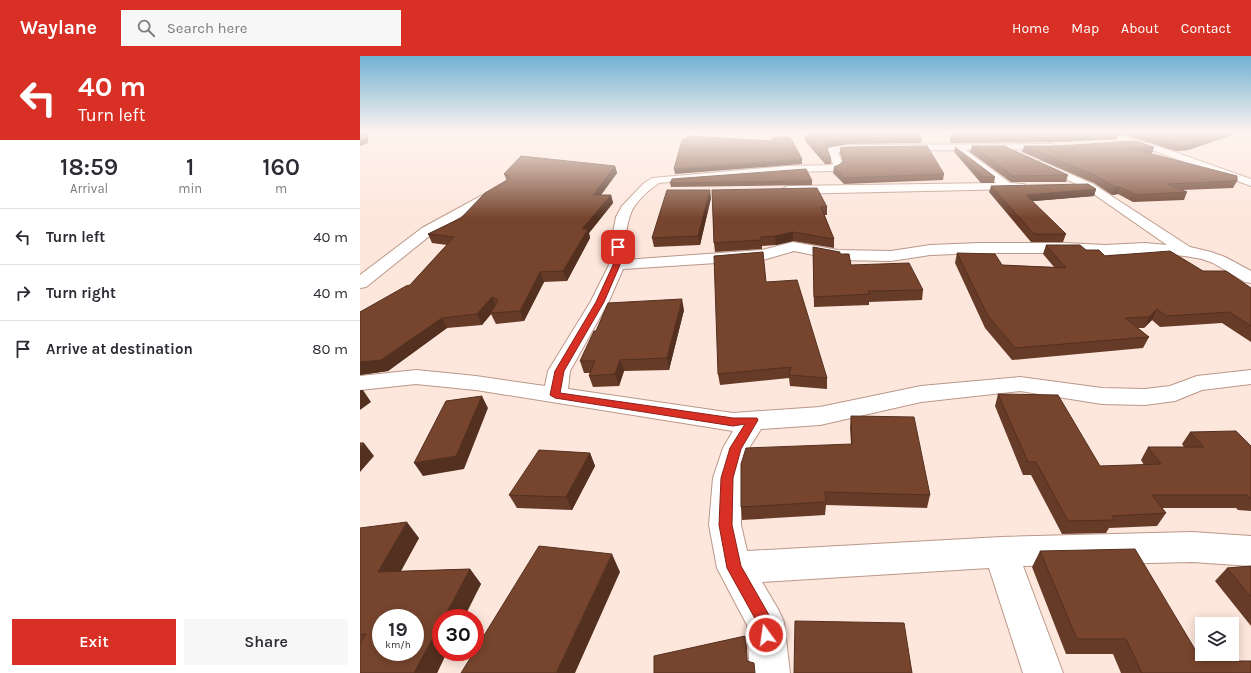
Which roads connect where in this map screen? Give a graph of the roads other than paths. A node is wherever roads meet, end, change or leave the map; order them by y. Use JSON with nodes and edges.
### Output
{"nodes":[{"id":1,"x":836,"y":161,"type":"edge"},
{"id":2,"x":975,"y":161,"type":"edge"},
{"id":3,"x":1032,"y":161,"type":"edge"},
{"id":4,"x":1188,"y":161,"type":"edge"},
{"id":5,"x":1251,"y":183,"type":"edge"},
{"id":6,"x":505,"y":185,"type":"edge"},
{"id":7,"x":1008,"y":186,"type":"junction"},
{"id":8,"x":1028,"y":186,"type":"edge"},
{"id":9,"x":1059,"y":186,"type":"edge"},
{"id":10,"x":1089,"y":186,"type":"junction"},
{"id":11,"x":775,"y":191,"type":"edge"},
{"id":12,"x":1185,"y":250,"type":"junction"},
{"id":13,"x":617,"y":265,"type":"junction"},
{"id":14,"x":1251,"y":278,"type":"edge"},
{"id":15,"x":360,"y":283,"type":"edge"},
{"id":16,"x":1251,"y":377,"type":"edge"},
{"id":17,"x":360,"y":383,"type":"edge"},
{"id":18,"x":555,"y":395,"type":"junction"},
{"id":19,"x":753,"y":420,"type":"junction"},
{"id":20,"x":1251,"y":551,"type":"edge"},
{"id":21,"x":1001,"y":552,"type":"junction"},
{"id":22,"x":734,"y":568,"type":"junction"},
{"id":23,"x":770,"y":673,"type":"edge"},
{"id":24,"x":1043,"y":673,"type":"edge"}],
"edges":[{"from":1,"to":13,"type":"street"},
{"from":2,"to":7,"type":"street"},
{"from":3,"to":10,"type":"street"},
{"from":4,"to":5,"type":"street"},
{"from":6,"to":15,"type":"street"},
{"from":7,"to":8,"type":"street"},
{"from":7,"to":11,"type":"street"},
{"from":9,"to":10,"type":"street"},
{"from":10,"to":12,"type":"street"},
{"from":12,"to":13,"type":"street"},
{"from":12,"to":14,"type":"street"},
{"from":13,"to":18,"type":"street"},
{"from":16,"to":19,"type":"street"},
{"from":17,"to":18,"type":"street"},
{"from":18,"to":19,"type":"street"},
{"from":19,"to":22,"type":"street"},
{"from":20,"to":21,"type":"street"},
{"from":21,"to":22,"type":"street"},
{"from":21,"to":24,"type":"street"},
{"from":22,"to":23,"type":"street"}]}
